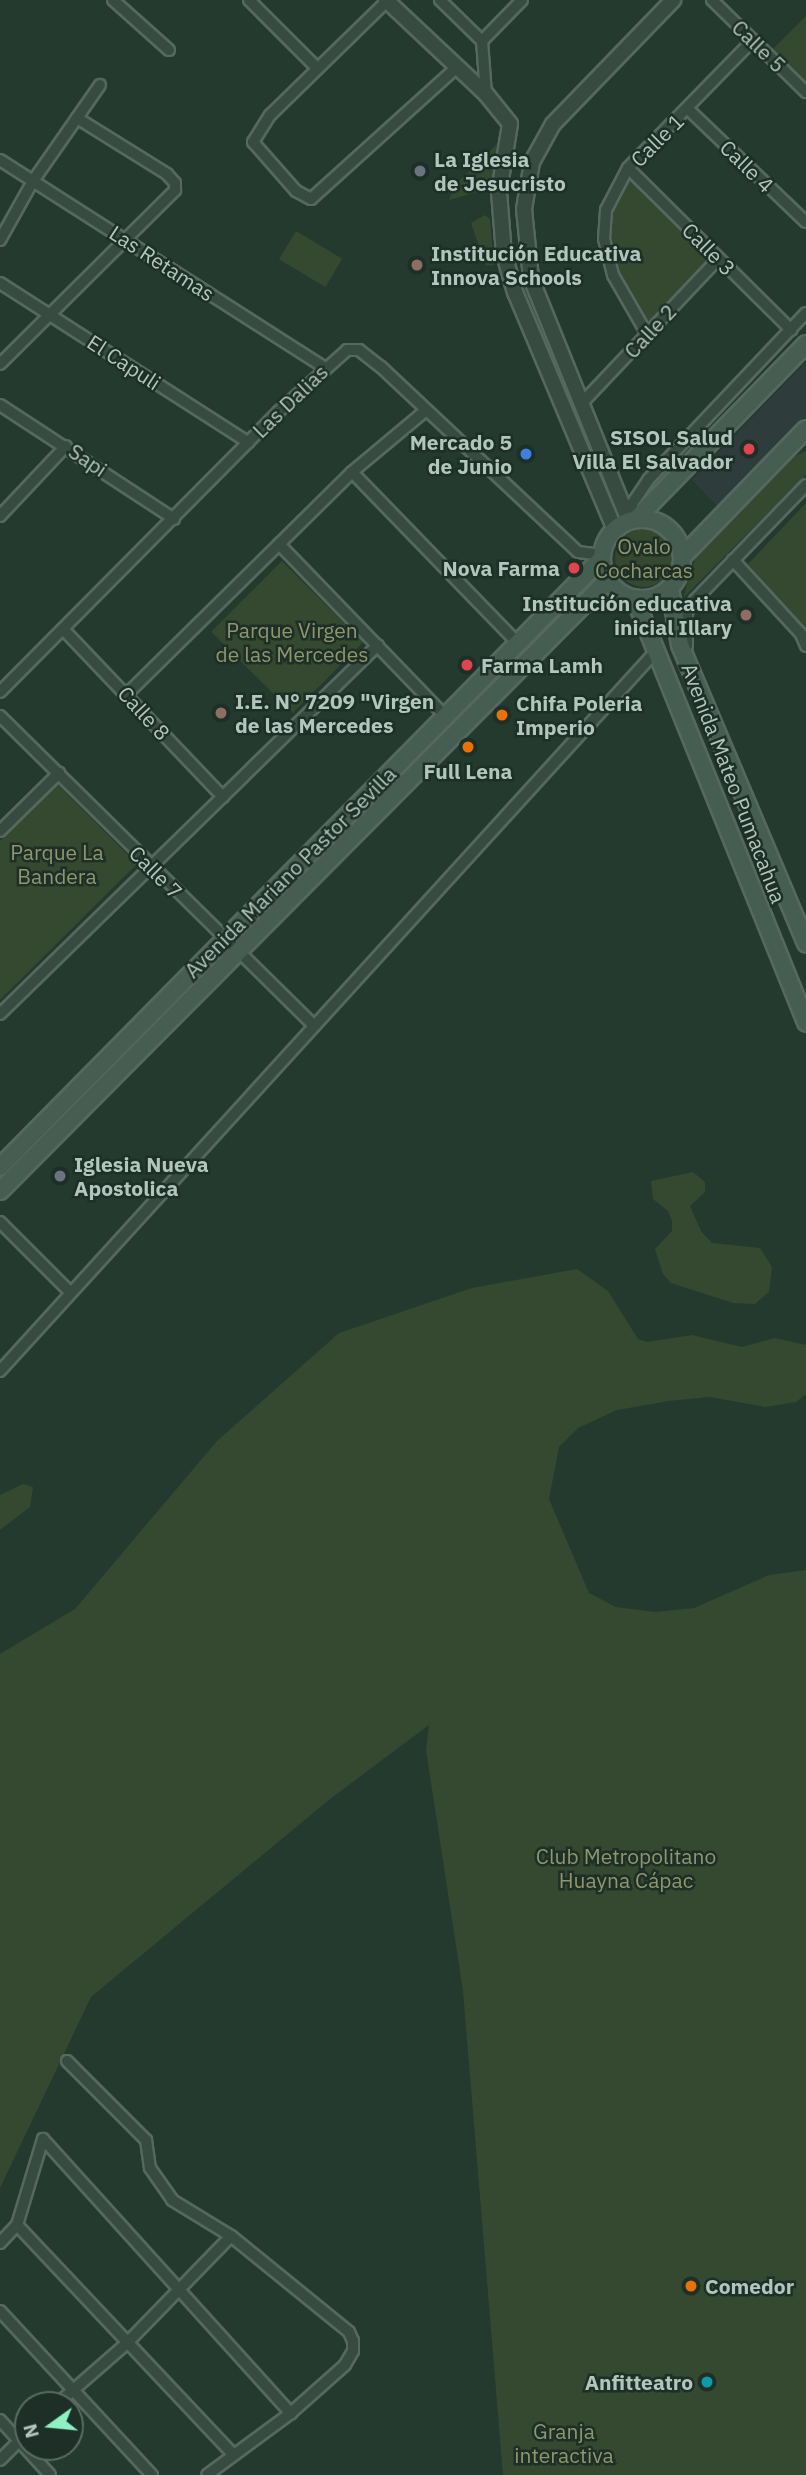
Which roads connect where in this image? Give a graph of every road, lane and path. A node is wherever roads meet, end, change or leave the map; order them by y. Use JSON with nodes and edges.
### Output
{"nodes":[{"id":1,"x":113,"y":0,"type":"edge"},
{"id":2,"x":249,"y":0,"type":"edge"},
{"id":3,"x":387,"y":0,"type":"edge"},
{"id":4,"x":440,"y":0,"type":"edge"},
{"id":5,"x":522,"y":0,"type":"edge"},
{"id":6,"x":673,"y":0,"type":"edge"},
{"id":7,"x":712,"y":0,"type":"edge"},
{"id":8,"x":753,"y":40,"type":"junction"},
{"id":9,"x":482,"y":41,"type":"junction"},
{"id":10,"x":169,"y":50,"type":"dead end"},
{"id":11,"x":458,"y":66,"type":"junction"},
{"id":12,"x":317,"y":68,"type":"junction"},
{"id":13,"x":100,"y":85,"type":"dead end"},
{"id":14,"x":806,"y":92,"type":"edge"},
{"id":15,"x":486,"y":94,"type":"junction"},
{"id":16,"x":688,"y":109,"type":"junction"},
{"id":17,"x":77,"y":118,"type":"junction"},
{"id":18,"x":0,"y":160,"type":"edge"},
{"id":19,"x":628,"y":168,"type":"junction"},
{"id":20,"x":33,"y":181,"type":"junction"},
{"id":21,"x":806,"y":222,"type":"edge"},
{"id":22,"x":0,"y":240,"type":"edge"},
{"id":23,"x":129,"y":240,"type":"junction"},
{"id":24,"x":719,"y":258,"type":"junction"},
{"id":25,"x":0,"y":283,"type":"edge"},
{"id":26,"x":48,"y":313,"type":"junction"},
{"id":27,"x":806,"y":313,"type":"edge"},
{"id":28,"x":791,"y":330,"type":"junction"},
{"id":29,"x":647,"y":334,"type":"junction"},
{"id":30,"x":806,"y":344,"type":"edge"},
{"id":31,"x":0,"y":364,"type":"edge"},
{"id":32,"x":324,"y":368,"type":"junction"},
{"id":33,"x":582,"y":402,"type":"junction"},
{"id":34,"x":0,"y":405,"type":"edge"},
{"id":35,"x":425,"y":411,"type":"junction"},
{"id":36,"x":806,"y":429,"type":"edge"},
{"id":37,"x":248,"y":442,"type":"junction"},
{"id":38,"x":806,"y":443,"type":"edge"},
{"id":39,"x":66,"y":446,"type":"junction"},
{"id":40,"x":789,"y":447,"type":"junction"},
{"id":41,"x":352,"y":472,"type":"junction"},
{"id":42,"x":806,"y":485,"type":"edge"},
{"id":43,"x":0,"y":516,"type":"edge"},
{"id":44,"x":174,"y":519,"type":"junction"},
{"id":45,"x":628,"y":523,"type":"junction"},
{"id":46,"x":279,"y":544,"type":"junction"},
{"id":47,"x":682,"y":556,"type":"junction"},
{"id":48,"x":602,"y":557,"type":"junction"},
{"id":49,"x":733,"y":560,"type":"junction"},
{"id":50,"x":608,"y":580,"type":"junction"},
{"id":51,"x":670,"y":589,"type":"junction"},
{"id":52,"x":635,"y":599,"type":"junction"},
{"id":53,"x":63,"y":629,"type":"junction"},
{"id":54,"x":804,"y":633,"type":"edge"},
{"id":55,"x":518,"y":643,"type":"junction"},
{"id":56,"x":377,"y":645,"type":"junction"},
{"id":57,"x":806,"y":646,"type":"edge"},
{"id":58,"x":658,"y":649,"type":"junction"},
{"id":59,"x":688,"y":666,"type":"junction"},
{"id":60,"x":0,"y":692,"type":"edge"},
{"id":61,"x":126,"y":695,"type":"junction"},
{"id":62,"x":0,"y":716,"type":"edge"},
{"id":63,"x":446,"y":716,"type":"junction"},
{"id":64,"x":59,"y":774,"type":"junction"},
{"id":65,"x":223,"y":797,"type":"junction"},
{"id":66,"x":0,"y":831,"type":"edge"},
{"id":67,"x":151,"y":867,"type":"junction"},
{"id":68,"x":225,"y":941,"type":"junction"},
{"id":69,"x":806,"y":944,"type":"edge"},
{"id":70,"x":239,"y":954,"type":"junction"},
{"id":71,"x":0,"y":1014,"type":"edge"},
{"id":72,"x":806,"y":1023,"type":"edge"},
{"id":73,"x":314,"y":1026,"type":"junction"},
{"id":74,"x":0,"y":1167,"type":"edge"},
{"id":75,"x":0,"y":1191,"type":"edge"},
{"id":76,"x":0,"y":1222,"type":"edge"},
{"id":77,"x":71,"y":1293,"type":"junction"},
{"id":78,"x":0,"y":1371,"type":"edge"},
{"id":79,"x":67,"y":2062,"type":"dead end"},
{"id":80,"x":17,"y":2225,"type":"junction"},
{"id":81,"x":231,"y":2236,"type":"junction"},
{"id":82,"x":0,"y":2243,"type":"edge"},
{"id":83,"x":178,"y":2290,"type":"junction"},
{"id":84,"x":0,"y":2311,"type":"edge"},
{"id":85,"x":127,"y":2343,"type":"junction"},
{"id":86,"x":72,"y":2389,"type":"junction"},
{"id":87,"x":290,"y":2413,"type":"junction"},
{"id":88,"x":0,"y":2420,"type":"edge"},
{"id":89,"x":14,"y":2435,"type":"edge"},
{"id":90,"x":14,"y":2446,"type":"edge"},
{"id":91,"x":234,"y":2455,"type":"junction"},
{"id":92,"x":0,"y":2460,"type":"edge"},
{"id":93,"x":37,"y":2461,"type":"edge"},
{"id":94,"x":210,"y":2474,"type":"edge"},
{"id":95,"x":50,"y":2475,"type":"edge"},
{"id":96,"x":152,"y":2475,"type":"edge"}],
"edges":[{"from":1,"to":10,"type":"street"},
{"from":2,"to":12,"type":"street"},
{"from":3,"to":11,"type":"street"},
{"from":3,"to":12,"type":"street"},
{"from":4,"to":9,"type":"street"},
{"from":5,"to":9,"type":"street"},
{"from":6,"to":33,"type":"street"},
{"from":7,"to":8,"type":"street","name":"Calle 5"},
{"from":8,"to":14,"type":"street","name":"Calle 5"},
{"from":8,"to":16,"type":"street","name":"Calle 1"},
{"from":9,"to":15,"type":"street"},
{"from":11,"to":12,"type":"street"},
{"from":11,"to":15,"type":"street"},
{"from":13,"to":17,"type":"street"},
{"from":15,"to":45,"type":"street"},
{"from":16,"to":19,"type":"street","name":"Calle 1"},
{"from":16,"to":21,"type":"street","name":"Calle 4"},
{"from":17,"to":20,"type":"street"},
{"from":17,"to":23,"type":"street"},
{"from":18,"to":20,"type":"street","name":"Las Retamas"},
{"from":19,"to":24,"type":"street","name":"Calle 3"},
{"from":19,"to":29,"type":"street","name":"Calle 1"},
{"from":20,"to":22,"type":"street"},
{"from":20,"to":23,"type":"street","name":"Las Retamas"},
{"from":23,"to":26,"type":"street"},
{"from":23,"to":32,"type":"street","name":"Las Retamas"},
{"from":24,"to":28,"type":"street","name":"Calle 3"},
{"from":24,"to":29,"type":"street","name":"Calle 2"},
{"from":25,"to":26,"type":"street","name":"El Capuli"},
{"from":26,"to":31,"type":"street"},
{"from":26,"to":37,"type":"street","name":"El Capuli"},
{"from":27,"to":28,"type":"street"},
{"from":28,"to":45,"type":"street"},
{"from":29,"to":33,"type":"street","name":"Calle 2"},
{"from":30,"to":45,"type":"main road"},
{"from":32,"to":35,"type":"street","name":"Las Dalias"},
{"from":32,"to":37,"type":"street","name":"Las Dalias"},
{"from":33,"to":45,"type":"street"},
{"from":34,"to":39,"type":"street","name":"Sapi"},
{"from":35,"to":41,"type":"street"},
{"from":35,"to":48,"type":"street","name":"Las Dalias"},
{"from":36,"to":40,"type":"main road"},
{"from":37,"to":44,"type":"street","name":"Las Dalias"},
{"from":38,"to":40,"type":"main road"},
{"from":39,"to":43,"type":"street"},
{"from":39,"to":44,"type":"street","name":"Sapi"},
{"from":40,"to":47,"type":"main road"},
{"from":41,"to":46,"type":"street"},
{"from":41,"to":55,"type":"street"},
{"from":42,"to":49,"type":"street"},
{"from":44,"to":53,"type":"street","name":"Las Dalias"},
{"from":45,"to":47,"type":"main road"},
{"from":45,"to":48,"type":"main road"},
{"from":46,"to":56,"type":"street"},
{"from":46,"to":61,"type":"street"},
{"from":47,"to":51,"type":"main road"},
{"from":48,"to":50,"type":"main road"},
{"from":48,"to":55,"type":"main road","name":"Avenida Mariano Pastor Sevilla"},
{"from":49,"to":54,"type":"street"},
{"from":49,"to":59,"type":"street"},
{"from":50,"to":52,"type":"main road"},
{"from":50,"to":70,"type":"main road","name":"Avenida Mariano Pastor Sevilla"},
{"from":51,"to":52,"type":"main road"},
{"from":51,"to":59,"type":"main road","name":"Avenida Mateo Pumacahua"},
{"from":52,"to":58,"type":"main road","name":"Avenida Mateo Pumacahua"},
{"from":53,"to":60,"type":"street","name":"Las Dalias"},
{"from":53,"to":61,"type":"street","name":"Calle 8"},
{"from":54,"to":57,"type":"street"},
{"from":55,"to":63,"type":"main road","name":"Avenida Mariano Pastor Sevilla"},
{"from":56,"to":63,"type":"street"},
{"from":56,"to":65,"type":"street"},
{"from":58,"to":72,"type":"main road","name":"Avenida Mateo Pumacahua"},
{"from":58,"to":73,"type":"street"},
{"from":59,"to":69,"type":"main road","name":"Avenida Mateo Pumacahua"},
{"from":61,"to":65,"type":"street","name":"Calle 8"},
{"from":62,"to":64,"type":"street","name":"Calle 7"},
{"from":63,"to":68,"type":"main road","name":"Avenida Mariano Pastor Sevilla"},
{"from":64,"to":66,"type":"street"},
{"from":64,"to":67,"type":"street","name":"Calle 7"},
{"from":65,"to":67,"type":"street"},
{"from":67,"to":68,"type":"street","name":"Calle 7"},
{"from":67,"to":71,"type":"street"},
{"from":68,"to":70,"type":"street","name":"Calle 7"},
{"from":68,"to":74,"type":"main road","name":"Avenida Mariano Pastor Sevilla"},
{"from":70,"to":73,"type":"street","name":"Calle 7"},
{"from":70,"to":75,"type":"main road","name":"Avenida Mariano Pastor Sevilla"},
{"from":73,"to":77,"type":"street"},
{"from":76,"to":77,"type":"street"},
{"from":77,"to":78,"type":"street"},
{"from":79,"to":81,"type":"street"},
{"from":80,"to":82,"type":"street"},
{"from":80,"to":83,"type":"street"},
{"from":80,"to":85,"type":"street"},
{"from":81,"to":83,"type":"street"},
{"from":81,"to":87,"type":"street"},
{"from":83,"to":85,"type":"street"},
{"from":83,"to":87,"type":"street"},
{"from":84,"to":86,"type":"street"},
{"from":85,"to":86,"type":"street"},
{"from":85,"to":91,"type":"street"},
{"from":86,"to":96,"type":"street"},
{"from":87,"to":91,"type":"street"},
{"from":88,"to":89,"type":"street"},
{"from":90,"to":92,"type":"street"},
{"from":91,"to":94,"type":"street"},
{"from":93,"to":95,"type":"street"}]}
